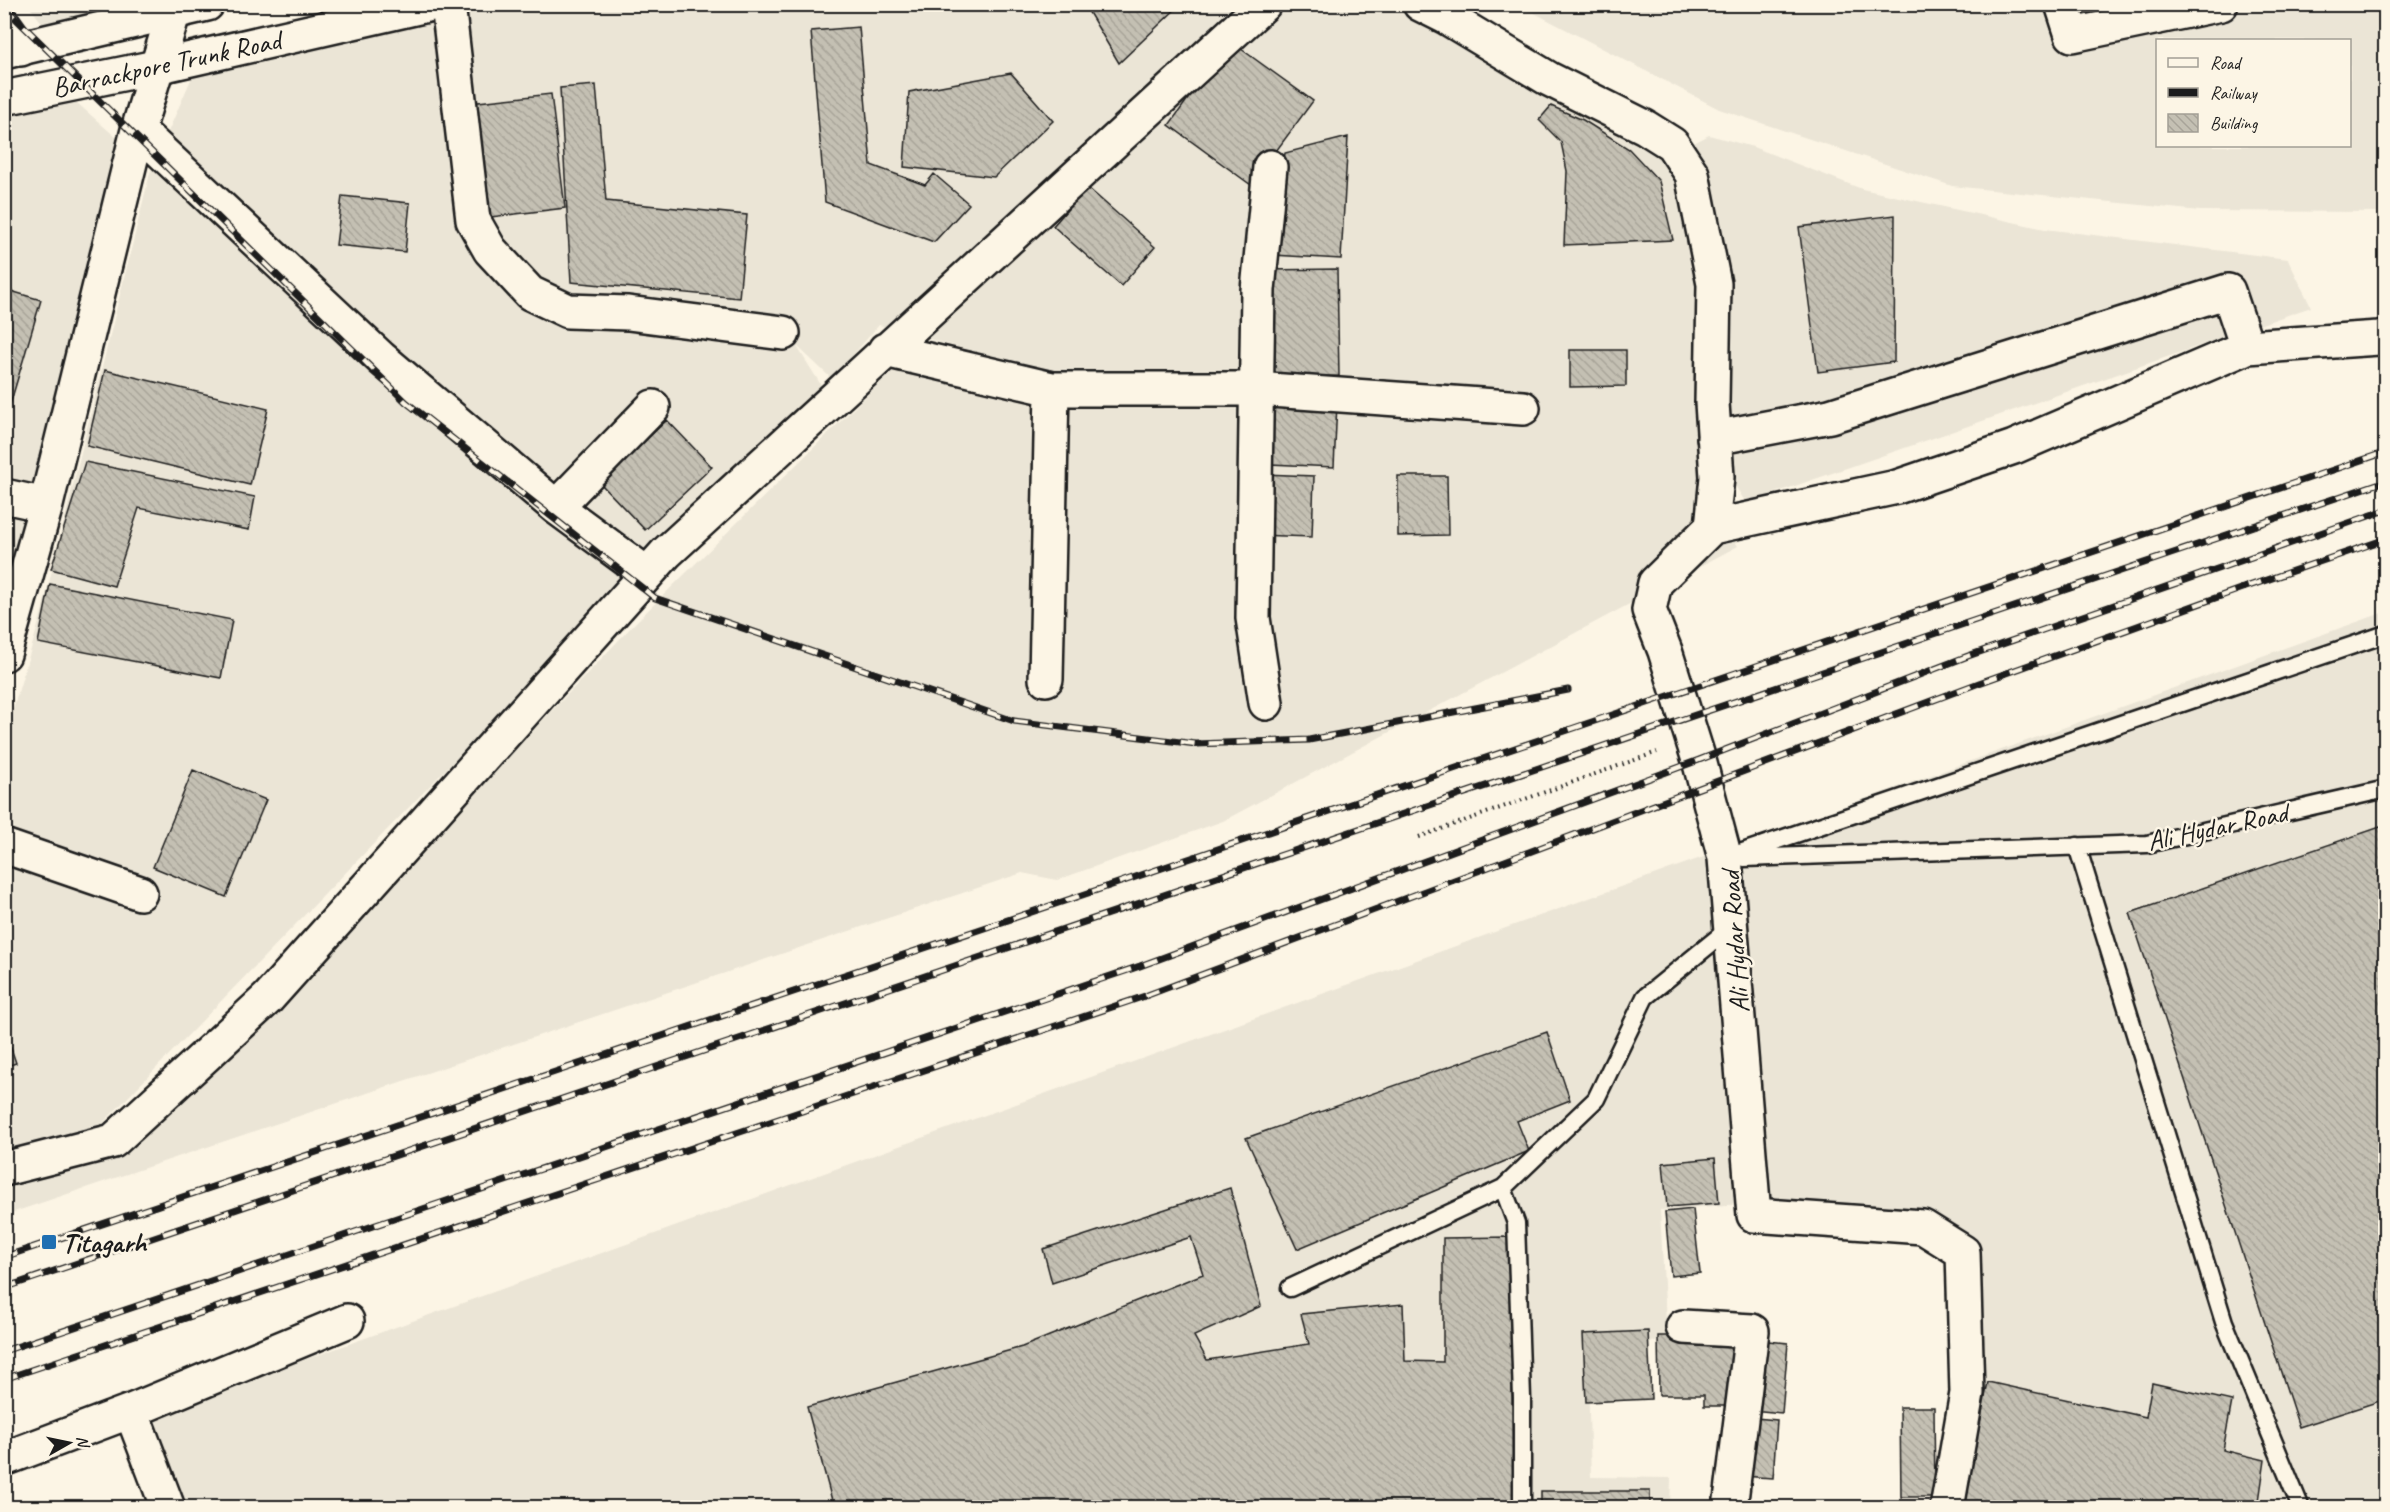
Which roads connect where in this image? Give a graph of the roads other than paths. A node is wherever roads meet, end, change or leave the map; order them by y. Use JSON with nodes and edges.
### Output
{"nodes":[{"id":1,"x":207,"y":4,"type":"edge"},
{"id":2,"x":432,"y":4,"type":"edge"},
{"id":3,"x":448,"y":4,"type":"edge"},
{"id":4,"x":1264,"y":4,"type":"edge"},
{"id":5,"x":1420,"y":4,"type":"edge"},
{"id":6,"x":2062,"y":4,"type":"edge"},
{"id":7,"x":2221,"y":4,"type":"edge"},
{"id":8,"x":175,"y":9,"type":"edge"},
{"id":9,"x":10,"y":42,"type":"edge"},
{"id":10,"x":156,"y":67,"type":"junction"},
{"id":11,"x":4,"y":98,"type":"edge"},
{"id":12,"x":138,"y":130,"type":"junction"},
{"id":13,"x":1270,"y":167,"type":"dead end"},
{"id":14,"x":783,"y":333,"type":"dead end"},
{"id":15,"x":2385,"y":336,"type":"edge"},
{"id":16,"x":2247,"y":347,"type":"junction"},
{"id":17,"x":885,"y":350,"type":"junction"},
{"id":18,"x":1052,"y":389,"type":"junction"},
{"id":19,"x":1256,"y":389,"type":"junction"},
{"id":20,"x":653,"y":407,"type":"dead end"},
{"id":21,"x":1523,"y":408,"type":"dead end"},
{"id":22,"x":1714,"y":438,"type":"junction"},
{"id":23,"x":4,"y":496,"type":"edge"},
{"id":24,"x":46,"y":505,"type":"junction"},
{"id":25,"x":556,"y":507,"type":"junction"},
{"id":26,"x":1712,"y":527,"type":"junction"},
{"id":27,"x":646,"y":574,"type":"junction"},
{"id":28,"x":2385,"y":634,"type":"edge"},
{"id":29,"x":4,"y":654,"type":"edge"},
{"id":30,"x":1046,"y":679,"type":"dead end"},
{"id":31,"x":1266,"y":703,"type":"dead end"},
{"id":32,"x":2385,"y":789,"type":"edge"},
{"id":33,"x":4,"y":846,"type":"edge"},
{"id":34,"x":2077,"y":846,"type":"junction"},
{"id":35,"x":1725,"y":858,"type":"junction"},
{"id":36,"x":140,"y":893,"type":"dead end"},
{"id":37,"x":1731,"y":927,"type":"junction"},
{"id":38,"x":4,"y":1169,"type":"edge"},
{"id":39,"x":1503,"y":1188,"type":"junction"},
{"id":40,"x":1290,"y":1288,"type":"dead end"},
{"id":41,"x":347,"y":1321,"type":"dead end"},
{"id":42,"x":1683,"y":1327,"type":"dead end"},
{"id":43,"x":131,"y":1411,"type":"junction"},
{"id":44,"x":4,"y":1459,"type":"edge"},
{"id":45,"x":168,"y":1508,"type":"edge"},
{"id":46,"x":1522,"y":1508,"type":"edge"},
{"id":47,"x":1730,"y":1508,"type":"edge"},
{"id":48,"x":1947,"y":1508,"type":"edge"},
{"id":49,"x":2301,"y":1508,"type":"edge"}],
"edges":[{"from":1,"to":8,"type":"street","name":"Barrackpore Trunk Road"},
{"from":2,"to":10,"type":"street","name":"Barrackpore Trunk Road"},
{"from":3,"to":14,"type":"street"},
{"from":4,"to":17,"type":"street"},
{"from":5,"to":22,"type":"street"},
{"from":6,"to":7,"type":"street"},
{"from":8,"to":9,"type":"street","name":"Barrackpore Trunk Road"},
{"from":8,"to":10,"type":"street"},
{"from":10,"to":11,"type":"street","name":"Barrackpore Trunk Road"},
{"from":10,"to":12,"type":"street"},
{"from":12,"to":24,"type":"street"},
{"from":12,"to":25,"type":"street"},
{"from":13,"to":19,"type":"street"},
{"from":15,"to":16,"type":"street"},
{"from":16,"to":22,"type":"street"},
{"from":16,"to":26,"type":"street"},
{"from":17,"to":18,"type":"street"},
{"from":17,"to":27,"type":"street"},
{"from":18,"to":19,"type":"street"},
{"from":18,"to":30,"type":"street"},
{"from":19,"to":21,"type":"street"},
{"from":19,"to":31,"type":"street"},
{"from":20,"to":25,"type":"street"},
{"from":22,"to":26,"type":"street"},
{"from":23,"to":24,"type":"street"},
{"from":24,"to":29,"type":"street"},
{"from":25,"to":27,"type":"street"},
{"from":26,"to":35,"type":"street"},
{"from":27,"to":38,"type":"street"},
{"from":28,"to":35,"type":"lane"},
{"from":32,"to":34,"type":"lane","name":"Ali Hydar Road"},
{"from":33,"to":36,"type":"street"},
{"from":34,"to":35,"type":"lane","name":"Ali Hydar Road"},
{"from":34,"to":49,"type":"lane"},
{"from":35,"to":37,"type":"street","name":"Ali Hydar Road"},
{"from":37,"to":39,"type":"lane"},
{"from":37,"to":48,"type":"street","name":"Ali Hydar Road"},
{"from":39,"to":40,"type":"lane"},
{"from":39,"to":46,"type":"lane"},
{"from":41,"to":43,"type":"street"},
{"from":42,"to":47,"type":"street"},
{"from":43,"to":44,"type":"street"},
{"from":43,"to":45,"type":"street"}]}
